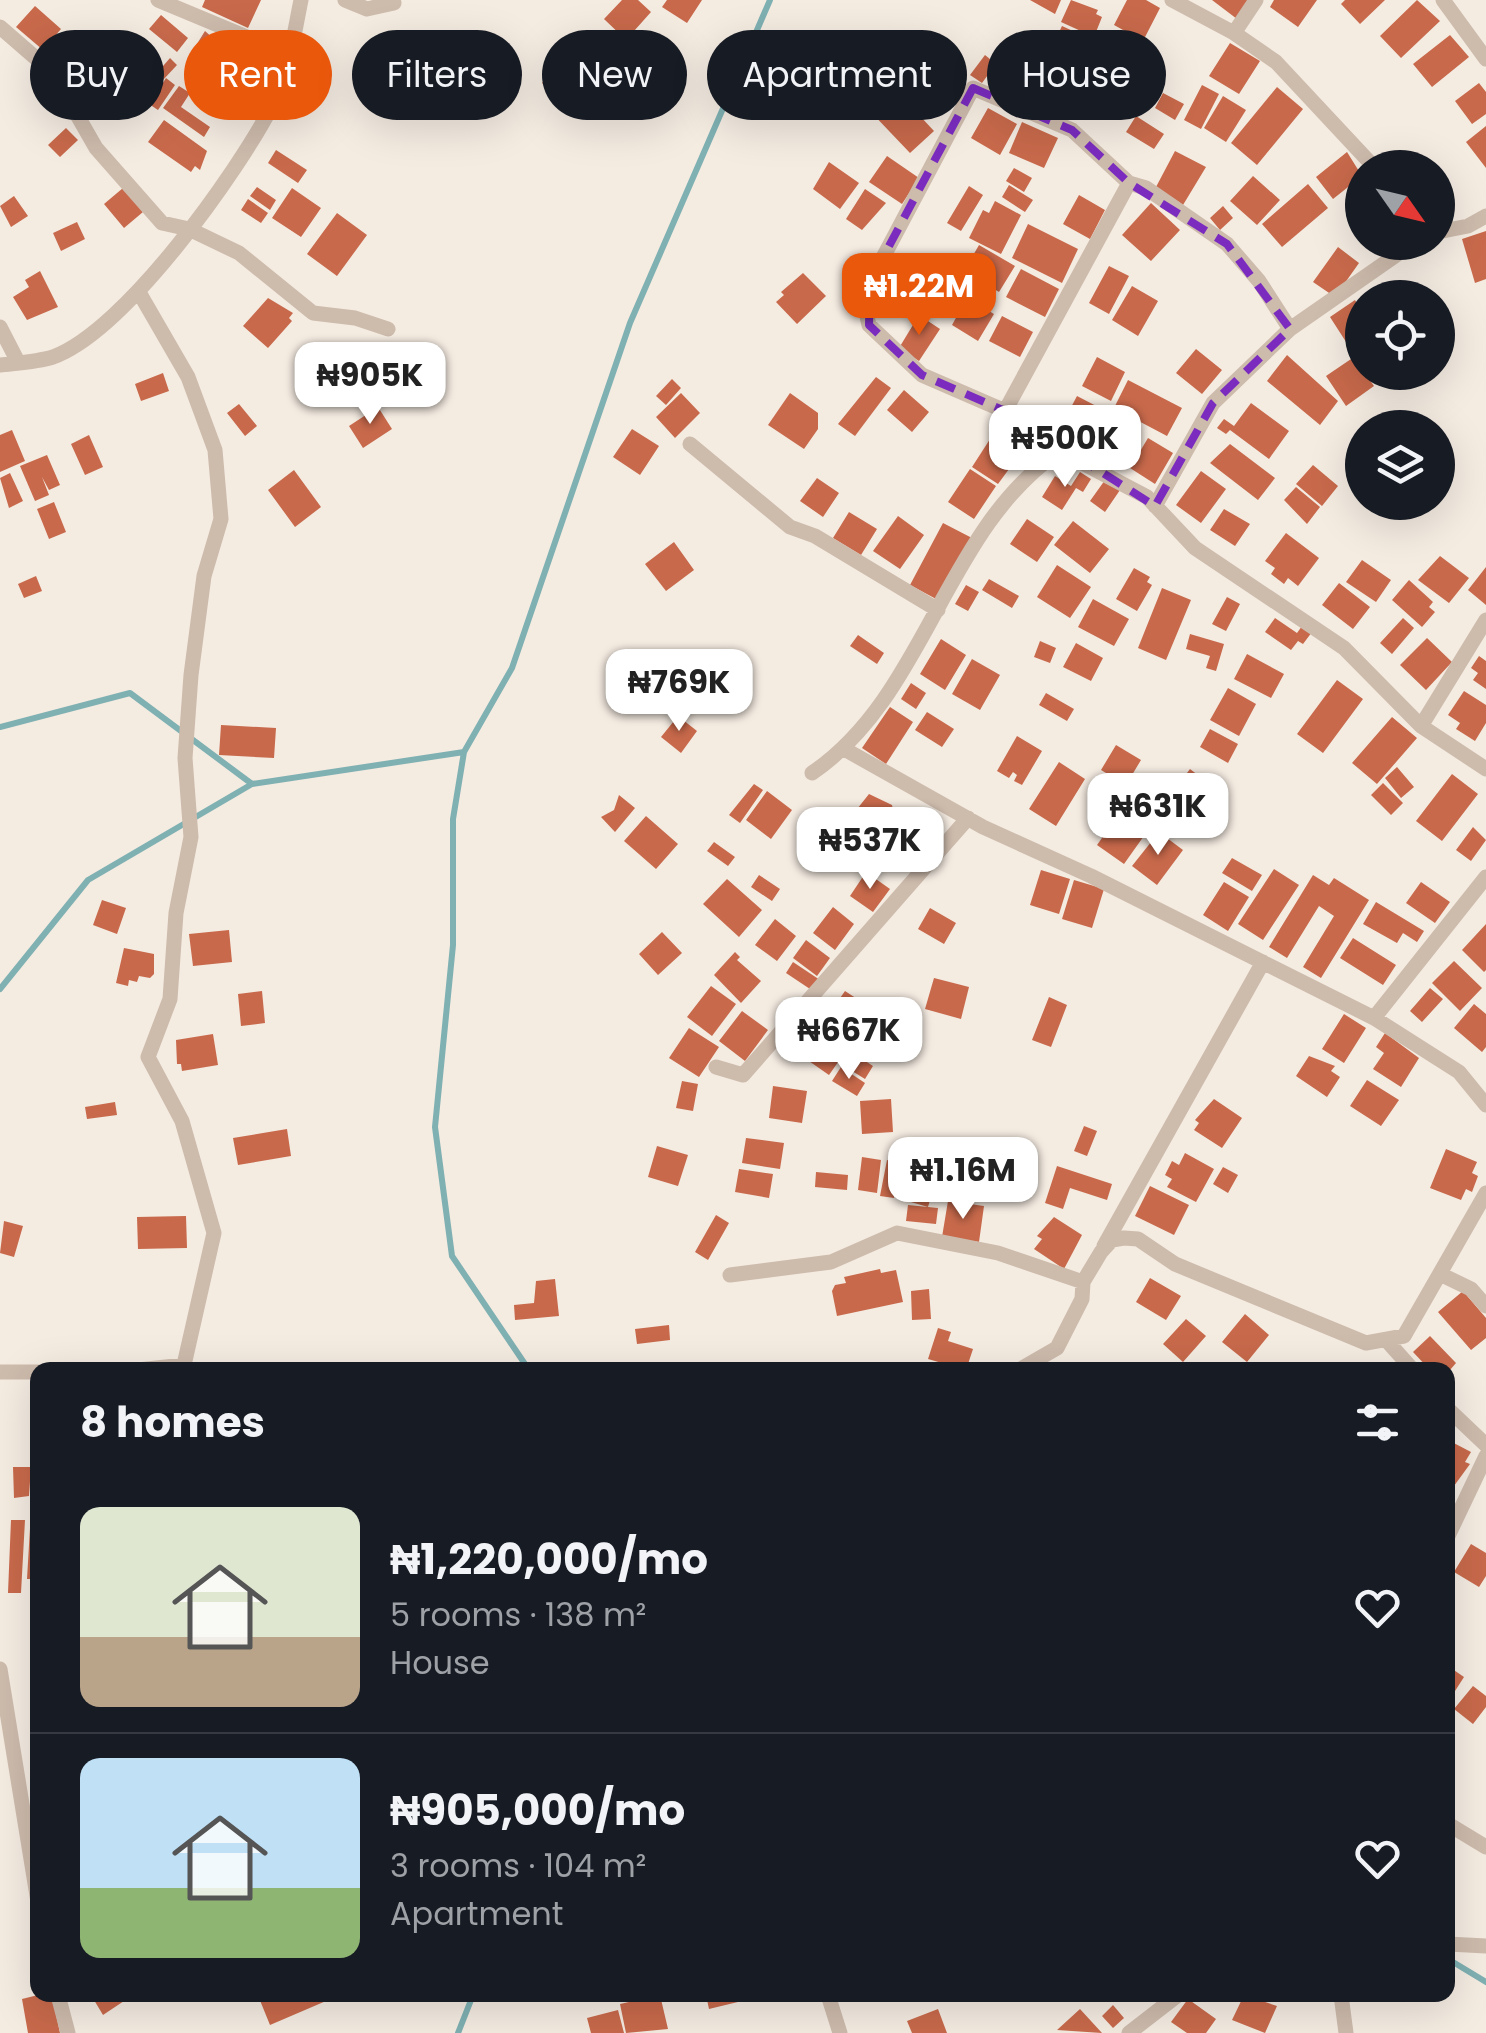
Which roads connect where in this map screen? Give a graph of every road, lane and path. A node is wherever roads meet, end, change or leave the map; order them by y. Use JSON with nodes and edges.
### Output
{"nodes":[{"id":1,"x":158,"y":0,"type":"edge"},
{"id":2,"x":301,"y":0,"type":"edge"},
{"id":3,"x":345,"y":0,"type":"edge"},
{"id":4,"x":1172,"y":0,"type":"edge"},
{"id":5,"x":1256,"y":0,"type":"edge"},
{"id":6,"x":1442,"y":0,"type":"edge"},
{"id":7,"x":394,"y":2,"type":"dead end"},
{"id":8,"x":0,"y":27,"type":"edge"},
{"id":9,"x":230,"y":30,"type":"edge"},
{"id":10,"x":295,"y":30,"type":"edge"},
{"id":11,"x":1234,"y":33,"type":"junction"},
{"id":12,"x":1486,"y":59,"type":"edge"},
{"id":13,"x":263,"y":120,"type":"edge"},
{"id":14,"x":1359,"y":150,"type":"edge"},
{"id":15,"x":1130,"y":183,"type":"junction"},
{"id":16,"x":1486,"y":216,"type":"edge"},
{"id":17,"x":189,"y":229,"type":"junction"},
{"id":18,"x":1455,"y":229,"type":"edge"},
{"id":19,"x":1390,"y":260,"type":"edge"},
{"id":20,"x":140,"y":294,"type":"junction"},
{"id":21,"x":0,"y":327,"type":"edge"},
{"id":22,"x":388,"y":329,"type":"dead end"},
{"id":23,"x":1290,"y":329,"type":"junction"},
{"id":24,"x":18,"y":362,"type":"junction"},
{"id":25,"x":0,"y":366,"type":"edge"},
{"id":26,"x":1005,"y":411,"type":"junction"},
{"id":27,"x":690,"y":444,"type":"dead end"},
{"id":28,"x":1060,"y":451,"type":"junction"},
{"id":29,"x":1155,"y":506,"type":"junction"},
{"id":30,"x":938,"y":610,"type":"junction"},
{"id":31,"x":1486,"y":620,"type":"edge"},
{"id":32,"x":1421,"y":726,"type":"junction"},
{"id":33,"x":846,"y":750,"type":"junction"},
{"id":34,"x":1486,"y":769,"type":"edge"},
{"id":35,"x":812,"y":773,"type":"dead end"},
{"id":36,"x":968,"y":818,"type":"junction"},
{"id":37,"x":1486,"y":878,"type":"edge"},
{"id":38,"x":1262,"y":962,"type":"junction"},
{"id":39,"x":1374,"y":1018,"type":"junction"},
{"id":40,"x":716,"y":1066,"type":"dead end"},
{"id":41,"x":1486,"y":1105,"type":"edge"},
{"id":42,"x":1486,"y":1193,"type":"edge"},
{"id":43,"x":1100,"y":1252,"type":"junction"},
{"id":44,"x":730,"y":1274,"type":"dead end"},
{"id":45,"x":1442,"y":1275,"type":"junction"},
{"id":46,"x":1083,"y":1282,"type":"junction"},
{"id":47,"x":1486,"y":1306,"type":"edge"},
{"id":48,"x":1388,"y":1342,"type":"junction"},
{"id":49,"x":185,"y":1362,"type":"edge"},
{"id":50,"x":1033,"y":1362,"type":"edge"},
{"id":51,"x":1406,"y":1362,"type":"edge"},
{"id":52,"x":0,"y":1372,"type":"edge"},
{"id":53,"x":30,"y":1372,"type":"edge"},
{"id":54,"x":1455,"y":1416,"type":"edge"},
{"id":55,"x":1486,"y":1445,"type":"edge"},
{"id":56,"x":1486,"y":1456,"type":"edge"},
{"id":57,"x":1455,"y":1521,"type":"edge"},
{"id":58,"x":0,"y":1669,"type":"edge"},
{"id":59,"x":2,"y":1691,"type":"edge"},
{"id":60,"x":1455,"y":1828,"type":"edge"},
{"id":61,"x":1486,"y":1847,"type":"edge"},
{"id":62,"x":30,"y":1855,"type":"edge"},
{"id":63,"x":1455,"y":1944,"type":"edge"},
{"id":64,"x":1486,"y":1946,"type":"edge"},
{"id":65,"x":60,"y":2002,"type":"edge"},
{"id":66,"x":830,"y":2002,"type":"edge"},
{"id":67,"x":1169,"y":2002,"type":"edge"},
{"id":68,"x":1342,"y":2002,"type":"edge"},
{"id":69,"x":68,"y":2033,"type":"edge"},
{"id":70,"x":840,"y":2033,"type":"edge"},
{"id":71,"x":1129,"y":2033,"type":"edge"},
{"id":72,"x":1346,"y":2033,"type":"edge"}],
"edges":[{"from":1,"to":9,"type":"street"},
{"from":2,"to":10,"type":"street"},
{"from":3,"to":7,"type":"street"},
{"from":4,"to":11,"type":"street"},
{"from":5,"to":11,"type":"street"},
{"from":6,"to":12,"type":"street"},
{"from":8,"to":17,"type":"street"},
{"from":11,"to":14,"type":"street"},
{"from":13,"to":17,"type":"street"},
{"from":15,"to":23,"type":"street"},
{"from":15,"to":26,"type":"street"},
{"from":15,"to":26,"type":"street"},
{"from":16,"to":18,"type":"street"},
{"from":17,"to":20,"type":"street"},
{"from":17,"to":22,"type":"street"},
{"from":19,"to":23,"type":"street"},
{"from":20,"to":24,"type":"street"},
{"from":20,"to":49,"type":"street"},
{"from":21,"to":24,"type":"street"},
{"from":23,"to":29,"type":"street"},
{"from":24,"to":25,"type":"street"},
{"from":26,"to":28,"type":"street"},
{"from":27,"to":30,"type":"street"},
{"from":28,"to":29,"type":"street"},
{"from":28,"to":30,"type":"street"},
{"from":29,"to":32,"type":"street"},
{"from":30,"to":33,"type":"street"},
{"from":31,"to":32,"type":"street"},
{"from":32,"to":34,"type":"street"},
{"from":33,"to":35,"type":"street"},
{"from":33,"to":36,"type":"street"},
{"from":36,"to":38,"type":"street"},
{"from":36,"to":40,"type":"street"},
{"from":37,"to":39,"type":"street"},
{"from":38,"to":39,"type":"street"},
{"from":38,"to":43,"type":"street"},
{"from":39,"to":41,"type":"street"},
{"from":42,"to":45,"type":"street"},
{"from":43,"to":46,"type":"street"},
{"from":43,"to":48,"type":"street"},
{"from":44,"to":46,"type":"street"},
{"from":45,"to":47,"type":"street"},
{"from":45,"to":48,"type":"street"},
{"from":46,"to":50,"type":"street"},
{"from":48,"to":51,"type":"street"},
{"from":52,"to":53,"type":"street"},
{"from":54,"to":55,"type":"street"},
{"from":56,"to":57,"type":"street"},
{"from":58,"to":59,"type":"street"},
{"from":59,"to":62,"type":"street"},
{"from":60,"to":61,"type":"street"},
{"from":63,"to":64,"type":"street"},
{"from":65,"to":69,"type":"street"},
{"from":66,"to":70,"type":"street"},
{"from":67,"to":71,"type":"street"},
{"from":68,"to":72,"type":"street"}]}
